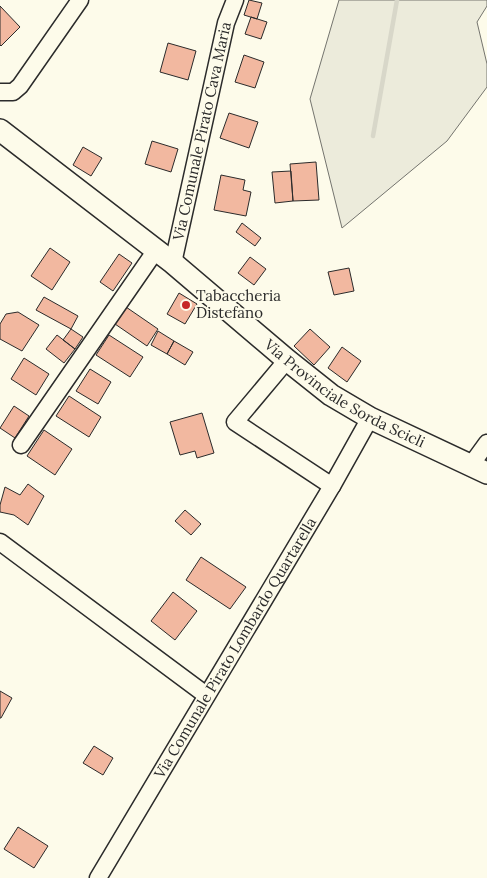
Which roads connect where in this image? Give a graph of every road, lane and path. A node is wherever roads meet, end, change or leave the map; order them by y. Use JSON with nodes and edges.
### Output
{"nodes":[{"id":1,"x":80,"y":0,"type":"edge"},
{"id":2,"x":234,"y":0,"type":"edge"},
{"id":3,"x":0,"y":92,"type":"edge"},
{"id":4,"x":2,"y":136,"type":"edge"},
{"id":5,"x":156,"y":250,"type":"junction"},
{"id":6,"x":173,"y":263,"type":"junction"},
{"id":7,"x":287,"y":360,"type":"junction"},
{"id":8,"x":370,"y":418,"type":"junction"},
{"id":9,"x":487,"y":442,"type":"edge"},
{"id":10,"x":21,"y":445,"type":"dead end"},
{"id":11,"x":479,"y":469,"type":"edge"},
{"id":12,"x":332,"y":486,"type":"junction"},
{"id":13,"x":0,"y":542,"type":"edge"},
{"id":14,"x":206,"y":695,"type":"junction"},
{"id":15,"x":98,"y":878,"type":"edge"}],
"edges":[{"from":1,"to":3,"type":"street"},
{"from":2,"to":6,"type":"street","name":"Via Comunale Pirato Cava Maria"},
{"from":4,"to":5,"type":"main road","name":"Via Provinciale Sorda Scicli"},
{"from":5,"to":6,"type":"main road","name":"Via Provinciale Sorda Scicli"},
{"from":5,"to":10,"type":"street"},
{"from":6,"to":7,"type":"main road","name":"Via Provinciale Sorda Scicli"},
{"from":7,"to":8,"type":"main road","name":"Via Provinciale Sorda Scicli"},
{"from":7,"to":12,"type":"street"},
{"from":8,"to":11,"type":"main road","name":"Via Provinciale Sorda Scicli"},
{"from":8,"to":12,"type":"street","name":"Via Comunale Pirato Lombardo Quartarella"},
{"from":9,"to":11,"type":"street"},
{"from":12,"to":14,"type":"street","name":"Via Comunale Pirato Lombardo Quartarella"},
{"from":13,"to":14,"type":"street"},
{"from":14,"to":15,"type":"street","name":"Via Comunale Pirato Lombardo Quartarella"}]}
